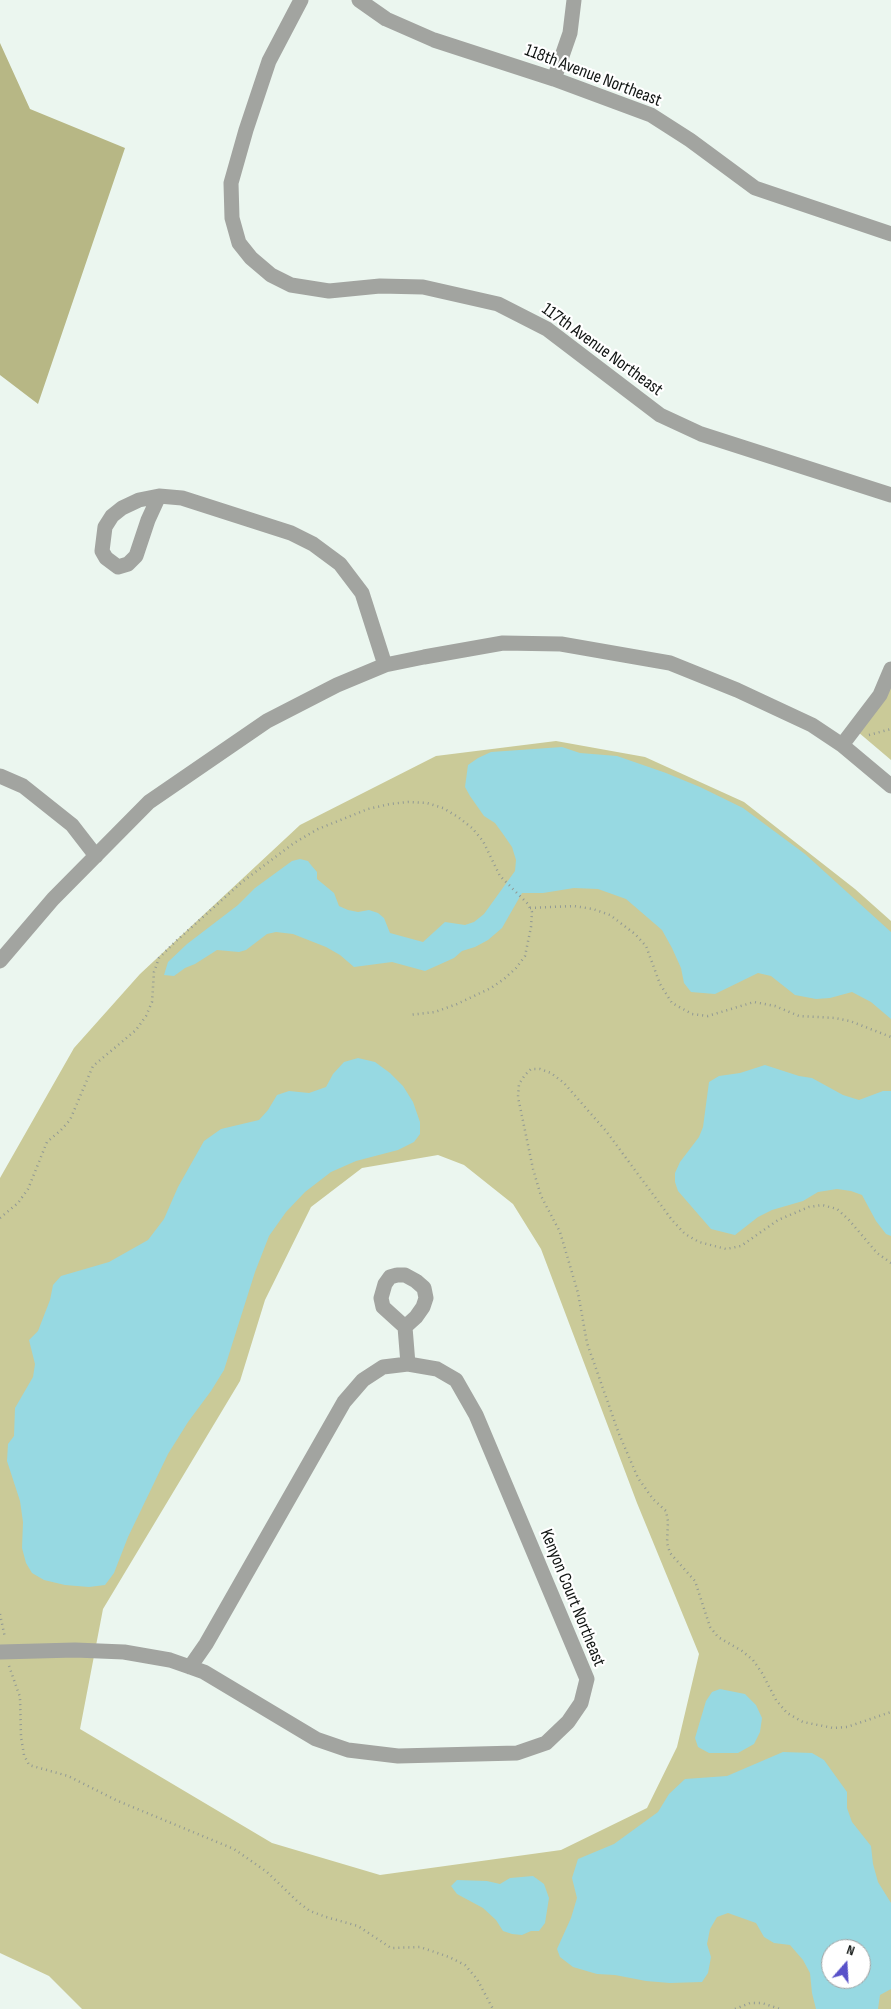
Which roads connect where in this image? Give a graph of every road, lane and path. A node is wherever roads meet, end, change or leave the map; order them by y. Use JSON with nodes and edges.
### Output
{"nodes":[{"id":1,"x":301,"y":0,"type":"edge"},
{"id":2,"x":359,"y":0,"type":"edge"},
{"id":3,"x":574,"y":0,"type":"edge"},
{"id":4,"x":554,"y":79,"type":"junction"},
{"id":5,"x":891,"y":234,"type":"edge"},
{"id":6,"x":891,"y":495,"type":"edge"},
{"id":7,"x":159,"y":496,"type":"junction"},
{"id":8,"x":385,"y":665,"type":"junction"},
{"id":9,"x":891,"y":669,"type":"edge"},
{"id":10,"x":842,"y":745,"type":"junction"},
{"id":11,"x":0,"y":776,"type":"edge"},
{"id":12,"x":891,"y":786,"type":"edge"},
{"id":13,"x":96,"y":856,"type":"junction"},
{"id":14,"x":530,"y":908,"type":"junction"},
{"id":15,"x":0,"y":961,"type":"edge"},
{"id":16,"x":409,"y":1015,"type":"dead end"},
{"id":17,"x":891,"y":1038,"type":"edge"},
{"id":18,"x":0,"y":1218,"type":"edge"},
{"id":19,"x":891,"y":1263,"type":"edge"},
{"id":20,"x":405,"y":1327,"type":"dead end"},
{"id":21,"x":408,"y":1364,"type":"junction"},
{"id":22,"x":0,"y":1614,"type":"edge"},
{"id":23,"x":4,"y":1651,"type":"edge"},
{"id":24,"x":190,"y":1668,"type":"junction"},
{"id":25,"x":891,"y":1712,"type":"edge"},
{"id":26,"x":493,"y":2009,"type":"edge"},
{"id":27,"x":735,"y":2009,"type":"edge"},
{"id":28,"x":780,"y":2009,"type":"edge"}],
"edges":[{"from":1,"to":6,"type":"street","name":"117th Avenue Northeast"},
{"from":2,"to":4,"type":"street","name":"118th Avenue Northeast"},
{"from":3,"to":4,"type":"street"},
{"from":4,"to":5,"type":"street","name":"118th Avenue Northeast"},
{"from":7,"to":7,"type":"street"},
{"from":7,"to":8,"type":"street"},
{"from":8,"to":10,"type":"street"},
{"from":8,"to":13,"type":"street"},
{"from":9,"to":10,"type":"street"},
{"from":10,"to":12,"type":"street"},
{"from":11,"to":13,"type":"street"},
{"from":13,"to":15,"type":"street"},
{"from":14,"to":16,"type":"path"},
{"from":14,"to":17,"type":"path"},
{"from":14,"to":18,"type":"path"},
{"from":19,"to":25,"type":"path"},
{"from":20,"to":21,"type":"street"},
{"from":21,"to":24,"type":"street","name":"Kenyon Court Northeast"},
{"from":21,"to":24,"type":"street","name":"Kenyon Court Northeast"},
{"from":22,"to":23,"type":"path"},
{"from":23,"to":24,"type":"street","name":"Kenyon Court Northeast"},
{"from":23,"to":26,"type":"path"},
{"from":27,"to":28,"type":"path"}]}
